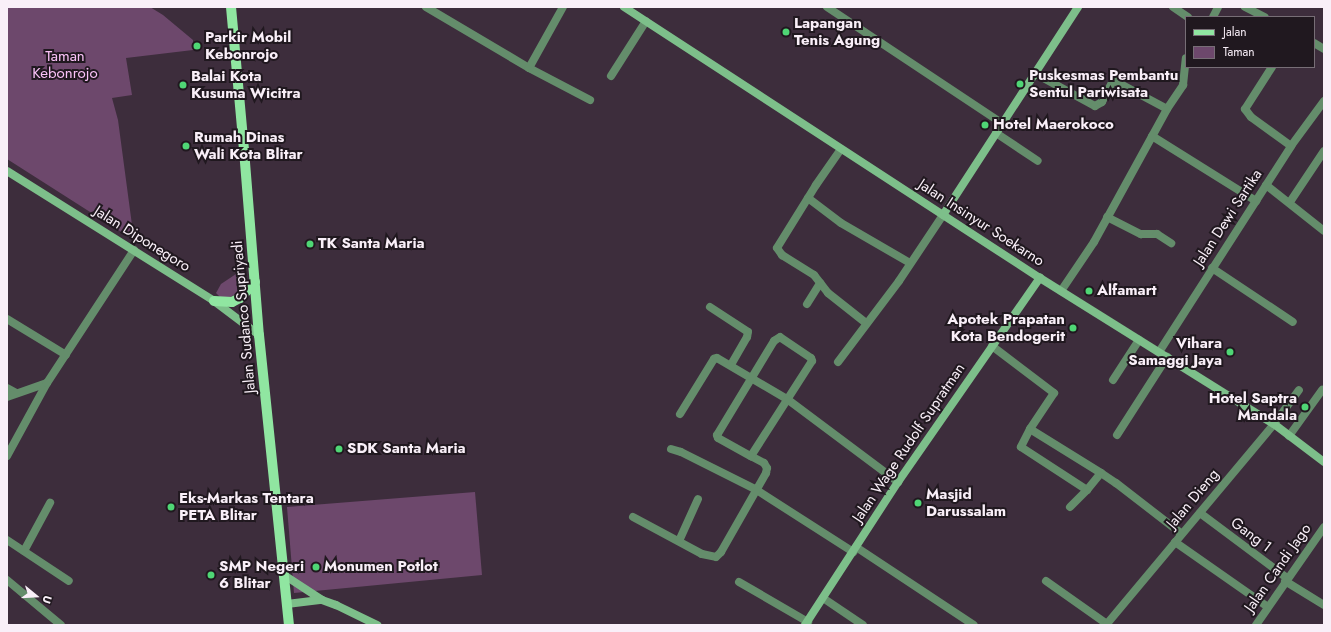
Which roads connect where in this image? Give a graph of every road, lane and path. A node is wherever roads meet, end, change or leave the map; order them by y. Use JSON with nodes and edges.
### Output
{"nodes":[{"id":1,"x":426,"y":7,"type":"edge"},
{"id":2,"x":564,"y":7,"type":"edge"},
{"id":3,"x":624,"y":7,"type":"edge"},
{"id":4,"x":828,"y":7,"type":"edge"},
{"id":5,"x":1078,"y":7,"type":"edge"},
{"id":6,"x":1173,"y":7,"type":"edge"},
{"id":7,"x":1218,"y":7,"type":"edge"},
{"id":8,"x":1245,"y":7,"type":"edge"},
{"id":9,"x":231,"y":11,"type":"edge"},
{"id":10,"x":1186,"y":16,"type":"edge"},
{"id":11,"x":1213,"y":16,"type":"edge"},
{"id":12,"x":1263,"y":16,"type":"edge"},
{"id":13,"x":646,"y":21,"type":"junction"},
{"id":14,"x":1315,"y":44,"type":"edge"},
{"id":15,"x":1324,"y":49,"type":"edge"},
{"id":16,"x":1185,"y":67,"type":"edge"},
{"id":17,"x":529,"y":68,"type":"junction"},
{"id":18,"x":1271,"y":68,"type":"edge"},
{"id":19,"x":1036,"y":74,"type":"junction"},
{"id":20,"x":611,"y":76,"type":"dead end"},
{"id":21,"x":590,"y":100,"type":"dead end"},
{"id":22,"x":1324,"y":103,"type":"edge"},
{"id":23,"x":1167,"y":109,"type":"junction"},
{"id":24,"x":1003,"y":124,"type":"junction"},
{"id":25,"x":996,"y":133,"type":"junction"},
{"id":26,"x":1152,"y":136,"type":"junction"},
{"id":27,"x":1292,"y":146,"type":"junction"},
{"id":28,"x":840,"y":149,"type":"junction"},
{"id":29,"x":1324,"y":151,"type":"edge"},
{"id":30,"x":1038,"y":161,"type":"dead end"},
{"id":31,"x":7,"y":171,"type":"edge"},
{"id":32,"x":1266,"y":185,"type":"junction"},
{"id":33,"x":808,"y":198,"type":"junction"},
{"id":34,"x":1256,"y":201,"type":"junction"},
{"id":35,"x":1290,"y":202,"type":"junction"},
{"id":36,"x":943,"y":215,"type":"junction"},
{"id":37,"x":1107,"y":217,"type":"junction"},
{"id":38,"x":1324,"y":230,"type":"edge"},
{"id":39,"x":1171,"y":243,"type":"dead end"},
{"id":40,"x":134,"y":250,"type":"junction"},
{"id":41,"x":910,"y":263,"type":"junction"},
{"id":42,"x":1212,"y":268,"type":"junction"},
{"id":43,"x":1040,"y":278,"type":"junction"},
{"id":44,"x":255,"y":282,"type":"junction"},
{"id":45,"x":820,"y":283,"type":"junction"},
{"id":46,"x":1061,"y":291,"type":"junction"},
{"id":47,"x":214,"y":301,"type":"junction"},
{"id":48,"x":807,"y":304,"type":"dead end"},
{"id":49,"x":710,"y":307,"type":"dead end"},
{"id":50,"x":7,"y":319,"type":"edge"},
{"id":51,"x":1293,"y":322,"type":"dead end"},
{"id":52,"x":866,"y":323,"type":"junction"},
{"id":53,"x":259,"y":335,"type":"junction"},
{"id":54,"x":1139,"y":340,"type":"junction"},
{"id":55,"x":992,"y":346,"type":"junction"},
{"id":56,"x":1159,"y":352,"type":"junction"},
{"id":57,"x":66,"y":355,"type":"junction"},
{"id":58,"x":1166,"y":357,"type":"junction"},
{"id":59,"x":838,"y":362,"type":"dead end"},
{"id":60,"x":730,"y":365,"type":"junction"},
{"id":61,"x":751,"y":377,"type":"junction"},
{"id":62,"x":1113,"y":380,"type":"dead end"},
{"id":63,"x":47,"y":383,"type":"junction"},
{"id":64,"x":7,"y":388,"type":"edge"},
{"id":65,"x":1299,"y":390,"type":"dead end"},
{"id":66,"x":1322,"y":390,"type":"dead end"},
{"id":67,"x":16,"y":394,"type":"junction"},
{"id":68,"x":7,"y":397,"type":"edge"},
{"id":69,"x":787,"y":400,"type":"junction"},
{"id":70,"x":680,"y":414,"type":"dead end"},
{"id":71,"x":1274,"y":424,"type":"junction"},
{"id":72,"x":1030,"y":429,"type":"junction"},
{"id":73,"x":1117,"y":435,"type":"dead end"},
{"id":74,"x":1289,"y":436,"type":"junction"},
{"id":75,"x":670,"y":449,"type":"dead end"},
{"id":76,"x":7,"y":456,"type":"edge"},
{"id":77,"x":751,"y":456,"type":"junction"},
{"id":78,"x":1324,"y":462,"type":"edge"},
{"id":79,"x":1101,"y":473,"type":"junction"},
{"id":80,"x":898,"y":482,"type":"junction"},
{"id":81,"x":1086,"y":490,"type":"junction"},
{"id":82,"x":758,"y":491,"type":"junction"},
{"id":83,"x":698,"y":499,"type":"dead end"},
{"id":84,"x":50,"y":503,"type":"dead end"},
{"id":85,"x":1070,"y":507,"type":"dead end"},
{"id":86,"x":1200,"y":513,"type":"junction"},
{"id":87,"x":633,"y":517,"type":"dead end"},
{"id":88,"x":1324,"y":527,"type":"edge"},
{"id":89,"x":1182,"y":534,"type":"junction"},
{"id":90,"x":7,"y":540,"type":"edge"},
{"id":91,"x":679,"y":541,"type":"junction"},
{"id":92,"x":1175,"y":542,"type":"junction"},
{"id":93,"x":855,"y":550,"type":"junction"},
{"id":94,"x":24,"y":551,"type":"junction"},
{"id":95,"x":284,"y":575,"type":"junction"},
{"id":96,"x":7,"y":580,"type":"edge"},
{"id":97,"x":1286,"y":580,"type":"junction"},
{"id":98,"x":68,"y":581,"type":"dead end"},
{"id":99,"x":1046,"y":581,"type":"dead end"},
{"id":100,"x":739,"y":582,"type":"dead end"},
{"id":101,"x":822,"y":598,"type":"junction"},
{"id":102,"x":322,"y":600,"type":"junction"},
{"id":103,"x":287,"y":604,"type":"junction"},
{"id":104,"x":1324,"y":606,"type":"edge"},
{"id":105,"x":1268,"y":607,"type":"junction"},
{"id":106,"x":806,"y":623,"type":"edge"},
{"id":107,"x":372,"y":624,"type":"edge"},
{"id":108,"x":1107,"y":624,"type":"edge"},
{"id":109,"x":61,"y":625,"type":"edge"},
{"id":110,"x":289,"y":625,"type":"edge"},
{"id":111,"x":863,"y":625,"type":"edge"},
{"id":112,"x":974,"y":625,"type":"edge"},
{"id":113,"x":1256,"y":625,"type":"edge"}],
"edges":[{"from":1,"to":17,"type":"street"},
{"from":2,"to":17,"type":"street"},
{"from":3,"to":13,"type":"main road","name":"Jalan Insinyur Soekarno"},
{"from":4,"to":24,"type":"street"},
{"from":5,"to":19,"type":"main road"},
{"from":6,"to":10,"type":"street"},
{"from":7,"to":11,"type":"street"},
{"from":8,"to":12,"type":"street"},
{"from":9,"to":44,"type":"main road","name":"Jalan Sudanco Supriyadi"},
{"from":13,"to":20,"type":"street"},
{"from":13,"to":28,"type":"main road","name":"Jalan Insinyur Soekarno"},
{"from":14,"to":15,"type":"street"},
{"from":16,"to":23,"type":"street"},
{"from":17,"to":21,"type":"street"},
{"from":18,"to":27,"type":"street"},
{"from":19,"to":23,"type":"street"},
{"from":19,"to":24,"type":"main road"},
{"from":22,"to":27,"type":"street","name":"Jalan Dewi Sartika"},
{"from":23,"to":26,"type":"street"},
{"from":24,"to":25,"type":"main road"},
{"from":25,"to":30,"type":"street"},
{"from":25,"to":36,"type":"main road"},
{"from":26,"to":34,"type":"street"},
{"from":26,"to":37,"type":"street"},
{"from":27,"to":32,"type":"street","name":"Jalan Dewi Sartika"},
{"from":28,"to":33,"type":"street"},
{"from":28,"to":36,"type":"main road","name":"Jalan Insinyur Soekarno"},
{"from":29,"to":35,"type":"street"},
{"from":31,"to":40,"type":"main road","name":"Jalan Diponegoro"},
{"from":32,"to":34,"type":"street","name":"Jalan Dewi Sartika"},
{"from":32,"to":35,"type":"street"},
{"from":33,"to":41,"type":"street"},
{"from":33,"to":45,"type":"street"},
{"from":34,"to":42,"type":"street","name":"Jalan Dewi Sartika"},
{"from":35,"to":38,"type":"street"},
{"from":36,"to":41,"type":"street"},
{"from":36,"to":43,"type":"main road","name":"Jalan Insinyur Soekarno"},
{"from":37,"to":39,"type":"street"},
{"from":37,"to":46,"type":"street"},
{"from":40,"to":47,"type":"main road","name":"Jalan Diponegoro"},
{"from":40,"to":57,"type":"street"},
{"from":41,"to":52,"type":"street"},
{"from":42,"to":51,"type":"street"},
{"from":42,"to":56,"type":"street","name":"Jalan Dewi Sartika"},
{"from":43,"to":46,"type":"main road","name":"Jalan Insinyur Soekarno"},
{"from":43,"to":55,"type":"main road","name":"Jalan Wage Rudolf Supratman"},
{"from":44,"to":47,"type":"main road"},
{"from":44,"to":53,"type":"main road","name":"Jalan Sudanco Supriyadi"},
{"from":45,"to":48,"type":"street"},
{"from":45,"to":52,"type":"street"},
{"from":46,"to":54,"type":"main road","name":"Jalan Insinyur Soekarno"},
{"from":47,"to":53,"type":"main road","name":"Jalan Diponegoro"},
{"from":49,"to":60,"type":"street"},
{"from":50,"to":57,"type":"street"},
{"from":52,"to":59,"type":"street"},
{"from":53,"to":95,"type":"main road","name":"Jalan Sudanco Supriyadi"},
{"from":54,"to":56,"type":"main road","name":"Jalan Insinyur Soekarno"},
{"from":54,"to":62,"type":"street"},
{"from":55,"to":72,"type":"street"},
{"from":55,"to":80,"type":"main road","name":"Jalan Wage Rudolf Supratman"},
{"from":56,"to":58,"type":"main road","name":"Jalan Insinyur Soekarno"},
{"from":57,"to":63,"type":"street"},
{"from":58,"to":71,"type":"main road","name":"Jalan Insinyur Soekarno"},
{"from":58,"to":73,"type":"street"},
{"from":60,"to":61,"type":"street"},
{"from":60,"to":70,"type":"street"},
{"from":61,"to":69,"type":"street"},
{"from":61,"to":69,"type":"street"},
{"from":61,"to":77,"type":"street"},
{"from":63,"to":67,"type":"street"},
{"from":63,"to":76,"type":"street"},
{"from":64,"to":67,"type":"street"},
{"from":65,"to":71,"type":"street","name":"Jalan Dieng"},
{"from":66,"to":74,"type":"street"},
{"from":67,"to":68,"type":"street"},
{"from":69,"to":77,"type":"street"},
{"from":69,"to":80,"type":"street"},
{"from":71,"to":74,"type":"main road","name":"Jalan Insinyur Soekarno"},
{"from":71,"to":86,"type":"street","name":"Jalan Dieng"},
{"from":72,"to":79,"type":"street"},
{"from":72,"to":81,"type":"street"},
{"from":74,"to":78,"type":"main road","name":"Jalan Insinyur Soekarno"},
{"from":75,"to":82,"type":"street"},
{"from":77,"to":82,"type":"street"},
{"from":79,"to":81,"type":"street"},
{"from":79,"to":89,"type":"street"},
{"from":80,"to":93,"type":"main road","name":"Jalan Wage Rudolf Supratman"},
{"from":81,"to":85,"type":"street"},
{"from":82,"to":91,"type":"street"},
{"from":82,"to":93,"type":"street"},
{"from":83,"to":91,"type":"street"},
{"from":84,"to":94,"type":"street"},
{"from":86,"to":89,"type":"street","name":"Jalan Dieng"},
{"from":86,"to":97,"type":"street","name":"Gang 1"},
{"from":87,"to":91,"type":"street"},
{"from":88,"to":97,"type":"street","name":"Jalan Candi Jago"},
{"from":89,"to":92,"type":"street","name":"Jalan Dieng"},
{"from":90,"to":94,"type":"street"},
{"from":92,"to":105,"type":"street"},
{"from":92,"to":108,"type":"street","name":"Jalan Dieng"},
{"from":93,"to":101,"type":"main road","name":"Jalan Wage Rudolf Supratman"},
{"from":93,"to":112,"type":"street"},
{"from":94,"to":98,"type":"street"},
{"from":95,"to":102,"type":"main road"},
{"from":95,"to":103,"type":"main road","name":"Jalan Sudanco Supriyadi"},
{"from":96,"to":109,"type":"street"},
{"from":97,"to":104,"type":"street","name":"Gang 1"},
{"from":97,"to":105,"type":"street","name":"Jalan Candi Jago"},
{"from":99,"to":108,"type":"street"},
{"from":100,"to":106,"type":"street"},
{"from":101,"to":106,"type":"main road","name":"Jalan Wage Rudolf Supratman"},
{"from":101,"to":111,"type":"street"},
{"from":102,"to":103,"type":"main road"},
{"from":102,"to":107,"type":"main road"},
{"from":103,"to":110,"type":"main road","name":"Jalan Sudanco Supriyadi"},
{"from":105,"to":113,"type":"street","name":"Jalan Candi Jago"}]}
